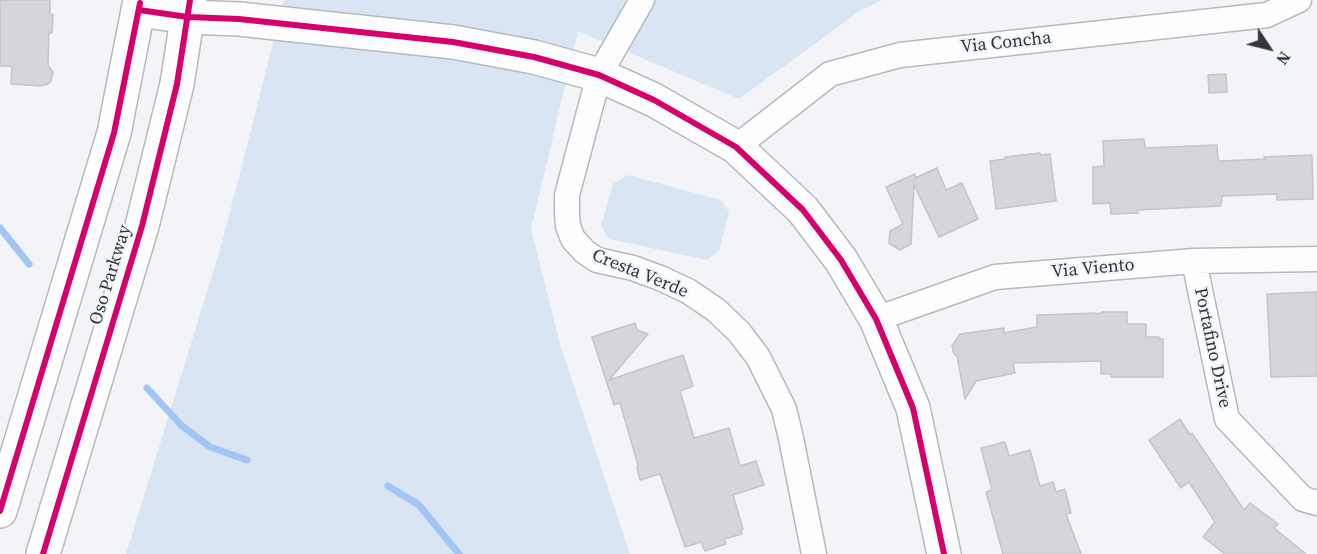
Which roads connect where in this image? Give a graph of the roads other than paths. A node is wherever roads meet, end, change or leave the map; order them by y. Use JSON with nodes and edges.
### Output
{"nodes":[{"id":1,"x":642,"y":0,"type":"edge"},
{"id":2,"x":1299,"y":0,"type":"edge"},
{"id":3,"x":139,"y":5,"type":"edge"},
{"id":4,"x":189,"y":8,"type":"edge"},
{"id":5,"x":599,"y":75,"type":"junction"},
{"id":6,"x":736,"y":147,"type":"junction"},
{"id":7,"x":1317,"y":258,"type":"edge"},
{"id":8,"x":1194,"y":261,"type":"junction"},
{"id":9,"x":876,"y":319,"type":"junction"},
{"id":10,"x":1317,"y":503,"type":"edge"},
{"id":11,"x":0,"y":511,"type":"edge"},
{"id":12,"x":43,"y":554,"type":"edge"},
{"id":13,"x":814,"y":554,"type":"edge"},
{"id":14,"x":944,"y":554,"type":"edge"}],
"edges":[{"from":1,"to":5,"type":"street","name":"Cresta Verde"},
{"from":2,"to":6,"type":"street","name":"Via Concha"},
{"from":3,"to":4,"type":"street"},
{"from":3,"to":11,"type":"street"},
{"from":4,"to":5,"type":"street"},
{"from":4,"to":12,"type":"street","name":"Oso Parkway"},
{"from":5,"to":6,"type":"street"},
{"from":5,"to":13,"type":"street","name":"Cresta Verde"},
{"from":6,"to":9,"type":"street"},
{"from":7,"to":8,"type":"street","name":"Via Viento"},
{"from":8,"to":9,"type":"street","name":"Via Viento"},
{"from":8,"to":10,"type":"street","name":"Portafino Drive"},
{"from":9,"to":14,"type":"street"}]}
